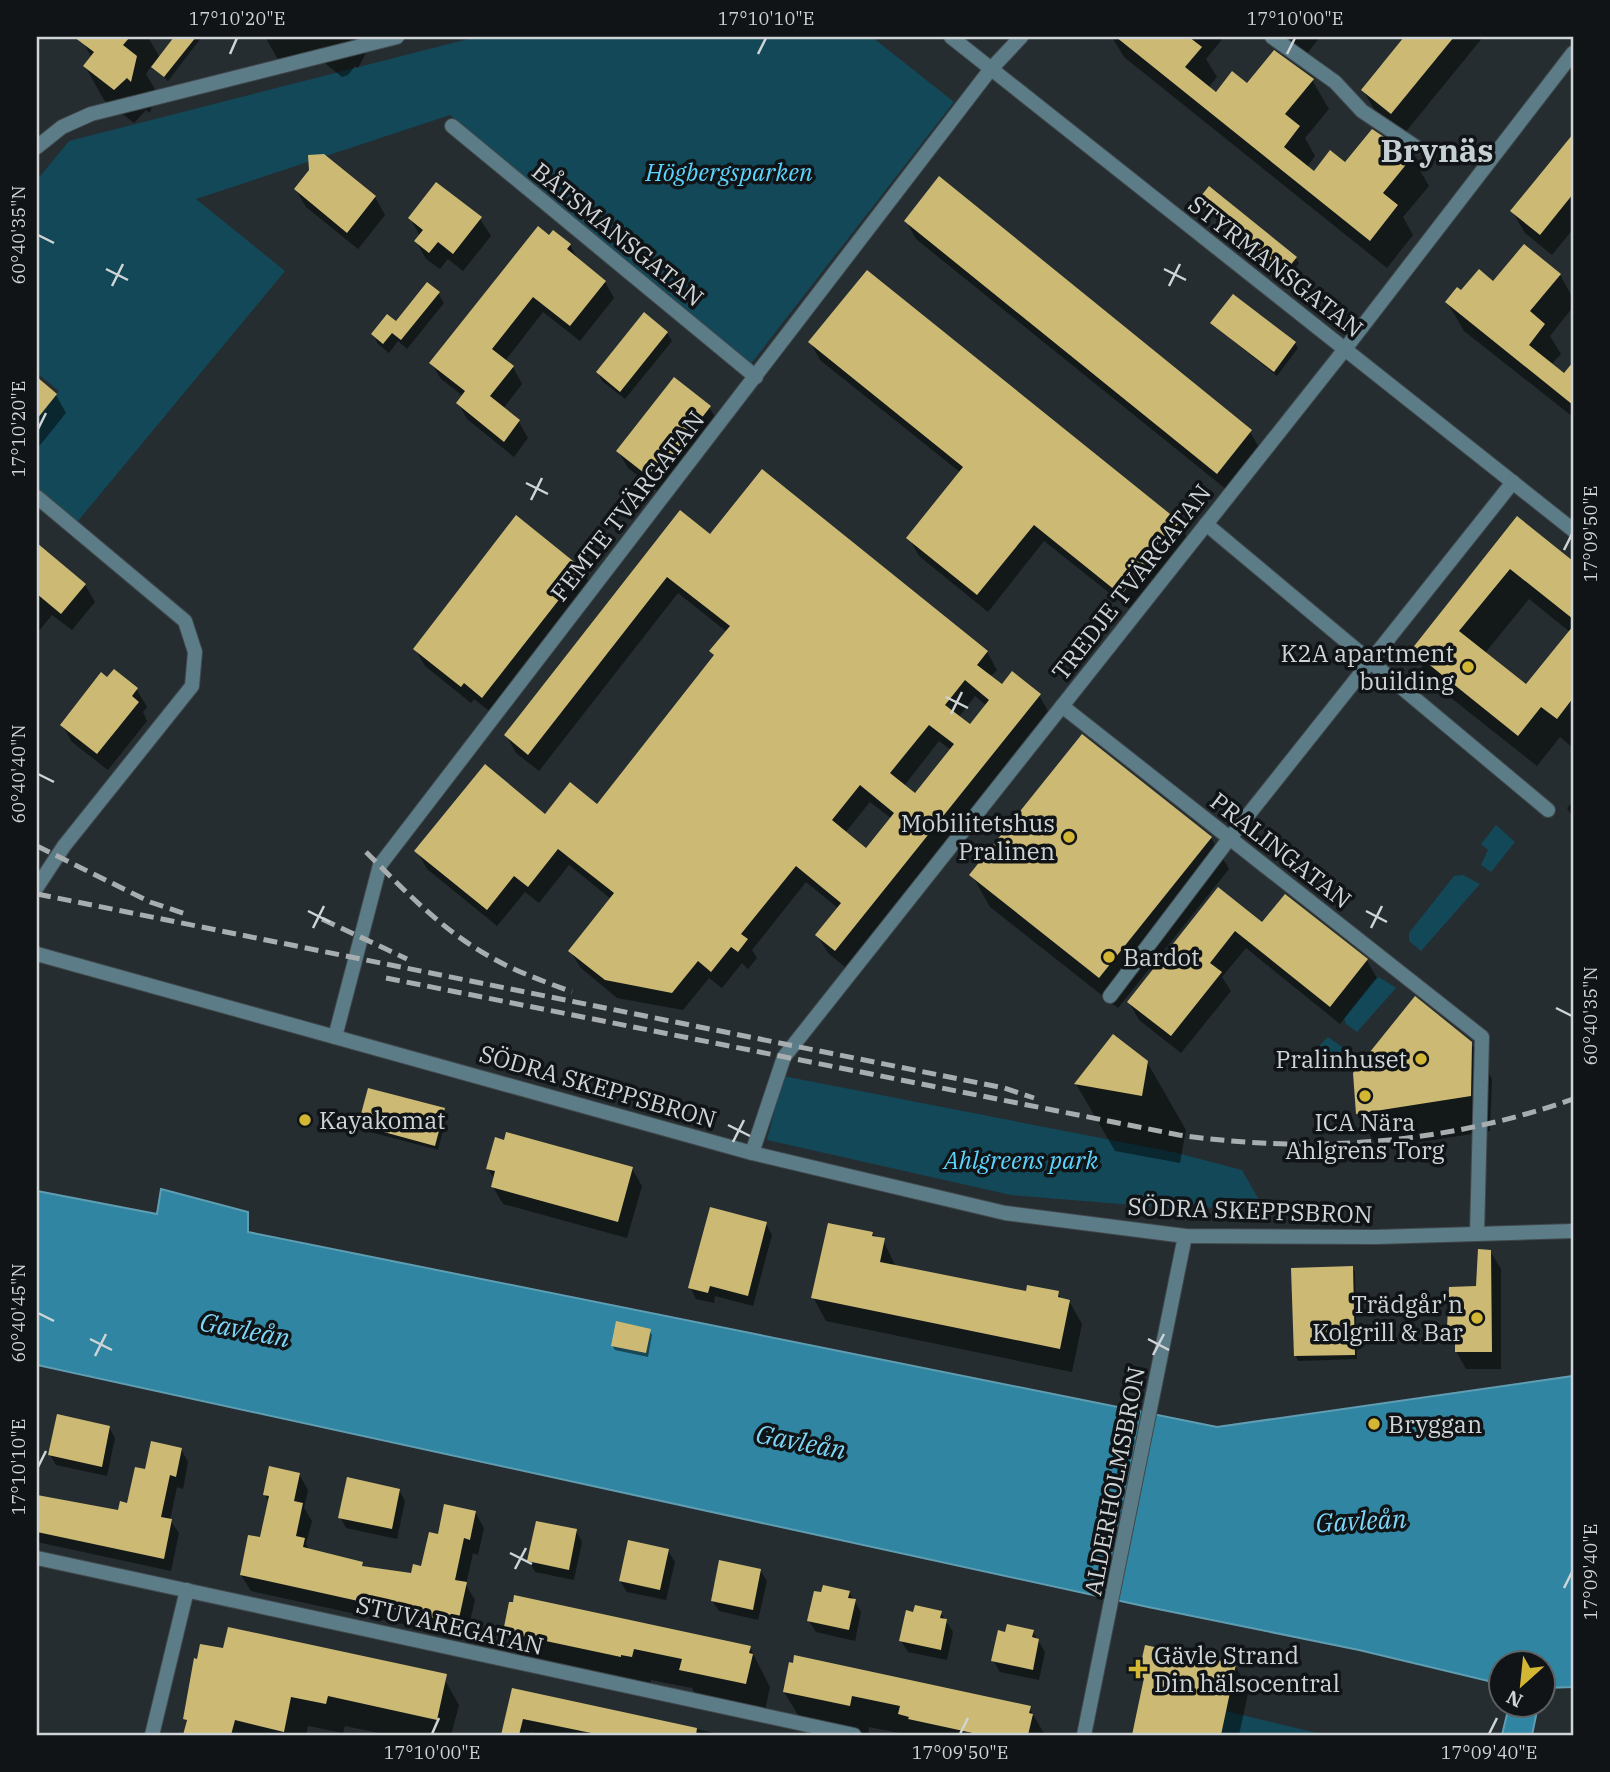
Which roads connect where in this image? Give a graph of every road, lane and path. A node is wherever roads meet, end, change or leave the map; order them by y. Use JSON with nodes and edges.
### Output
{"nodes":[{"id":1,"x":397,"y":37,"type":"edge"},
{"id":2,"x":951,"y":37,"type":"edge"},
{"id":3,"x":1021,"y":37,"type":"edge"},
{"id":4,"x":1272,"y":37,"type":"edge"},
{"id":5,"x":1573,"y":53,"type":"edge"},
{"id":6,"x":990,"y":70,"type":"junction"},
{"id":7,"x":452,"y":126,"type":"dead end"},
{"id":8,"x":37,"y":147,"type":"edge"},
{"id":9,"x":1416,"y":147,"type":"dead end"},
{"id":10,"x":1345,"y":349,"type":"junction"},
{"id":11,"x":756,"y":377,"type":"junction"},
{"id":12,"x":1513,"y":482,"type":"junction"},
{"id":13,"x":37,"y":496,"type":"edge"},
{"id":14,"x":1206,"y":524,"type":"junction"},
{"id":15,"x":1573,"y":530,"type":"edge"},
{"id":16,"x":1372,"y":659,"type":"junction"},
{"id":17,"x":1062,"y":706,"type":"junction"},
{"id":18,"x":1548,"y":810,"type":"dead end"},
{"id":19,"x":1229,"y":839,"type":"junction"},
{"id":20,"x":37,"y":887,"type":"edge"},
{"id":21,"x":37,"y":954,"type":"edge"},
{"id":22,"x":1110,"y":996,"type":"dead end"},
{"id":23,"x":335,"y":1037,"type":"junction"},
{"id":24,"x":752,"y":1153,"type":"junction"},
{"id":25,"x":1573,"y":1231,"type":"edge"},
{"id":26,"x":1477,"y":1234,"type":"junction"},
{"id":27,"x":1185,"y":1236,"type":"junction"},
{"id":28,"x":37,"y":1558,"type":"edge"},
{"id":29,"x":187,"y":1590,"type":"junction"},
{"id":30,"x":152,"y":1735,"type":"edge"},
{"id":31,"x":854,"y":1735,"type":"edge"},
{"id":32,"x":1084,"y":1735,"type":"edge"}],
"edges":[{"from":1,"to":8,"type":"street"},
{"from":2,"to":6,"type":"street","name":"STYRMANSGATAN"},
{"from":3,"to":6,"type":"street","name":"FEMTE TVÄRGATAN"},
{"from":4,"to":9,"type":"street"},
{"from":5,"to":10,"type":"street","name":"TREDJE TVÄRGATAN"},
{"from":6,"to":10,"type":"street","name":"STYRMANSGATAN"},
{"from":6,"to":11,"type":"street","name":"FEMTE TVÄRGATAN"},
{"from":7,"to":11,"type":"street","name":"BÅTSMANSGATAN"},
{"from":10,"to":12,"type":"street","name":"STYRMANSGATAN"},
{"from":10,"to":14,"type":"street","name":"TREDJE TVÄRGATAN"},
{"from":11,"to":23,"type":"street","name":"FEMTE TVÄRGATAN"},
{"from":12,"to":15,"type":"street","name":"STYRMANSGATAN"},
{"from":12,"to":16,"type":"street"},
{"from":13,"to":20,"type":"street"},
{"from":14,"to":16,"type":"street"},
{"from":14,"to":17,"type":"street","name":"TREDJE TVÄRGATAN"},
{"from":16,"to":18,"type":"street"},
{"from":16,"to":19,"type":"street"},
{"from":17,"to":19,"type":"street","name":"PRALINGATAN"},
{"from":17,"to":24,"type":"street","name":"TREDJE TVÄRGATAN"},
{"from":19,"to":22,"type":"street"},
{"from":19,"to":26,"type":"street","name":"PRALINGATAN"},
{"from":21,"to":23,"type":"street","name":"SÖDRA SKEPPSBRON"},
{"from":23,"to":24,"type":"street","name":"SÖDRA SKEPPSBRON"},
{"from":24,"to":27,"type":"street","name":"SÖDRA SKEPPSBRON"},
{"from":25,"to":26,"type":"street","name":"SÖDRA SKEPPSBRON"},
{"from":26,"to":27,"type":"street","name":"SÖDRA SKEPPSBRON"},
{"from":27,"to":32,"type":"street","name":"ALDERHOLMSBRON"},
{"from":28,"to":29,"type":"street","name":"STUVAREGATAN"},
{"from":29,"to":30,"type":"street"},
{"from":29,"to":31,"type":"street","name":"STUVAREGATAN"}]}
